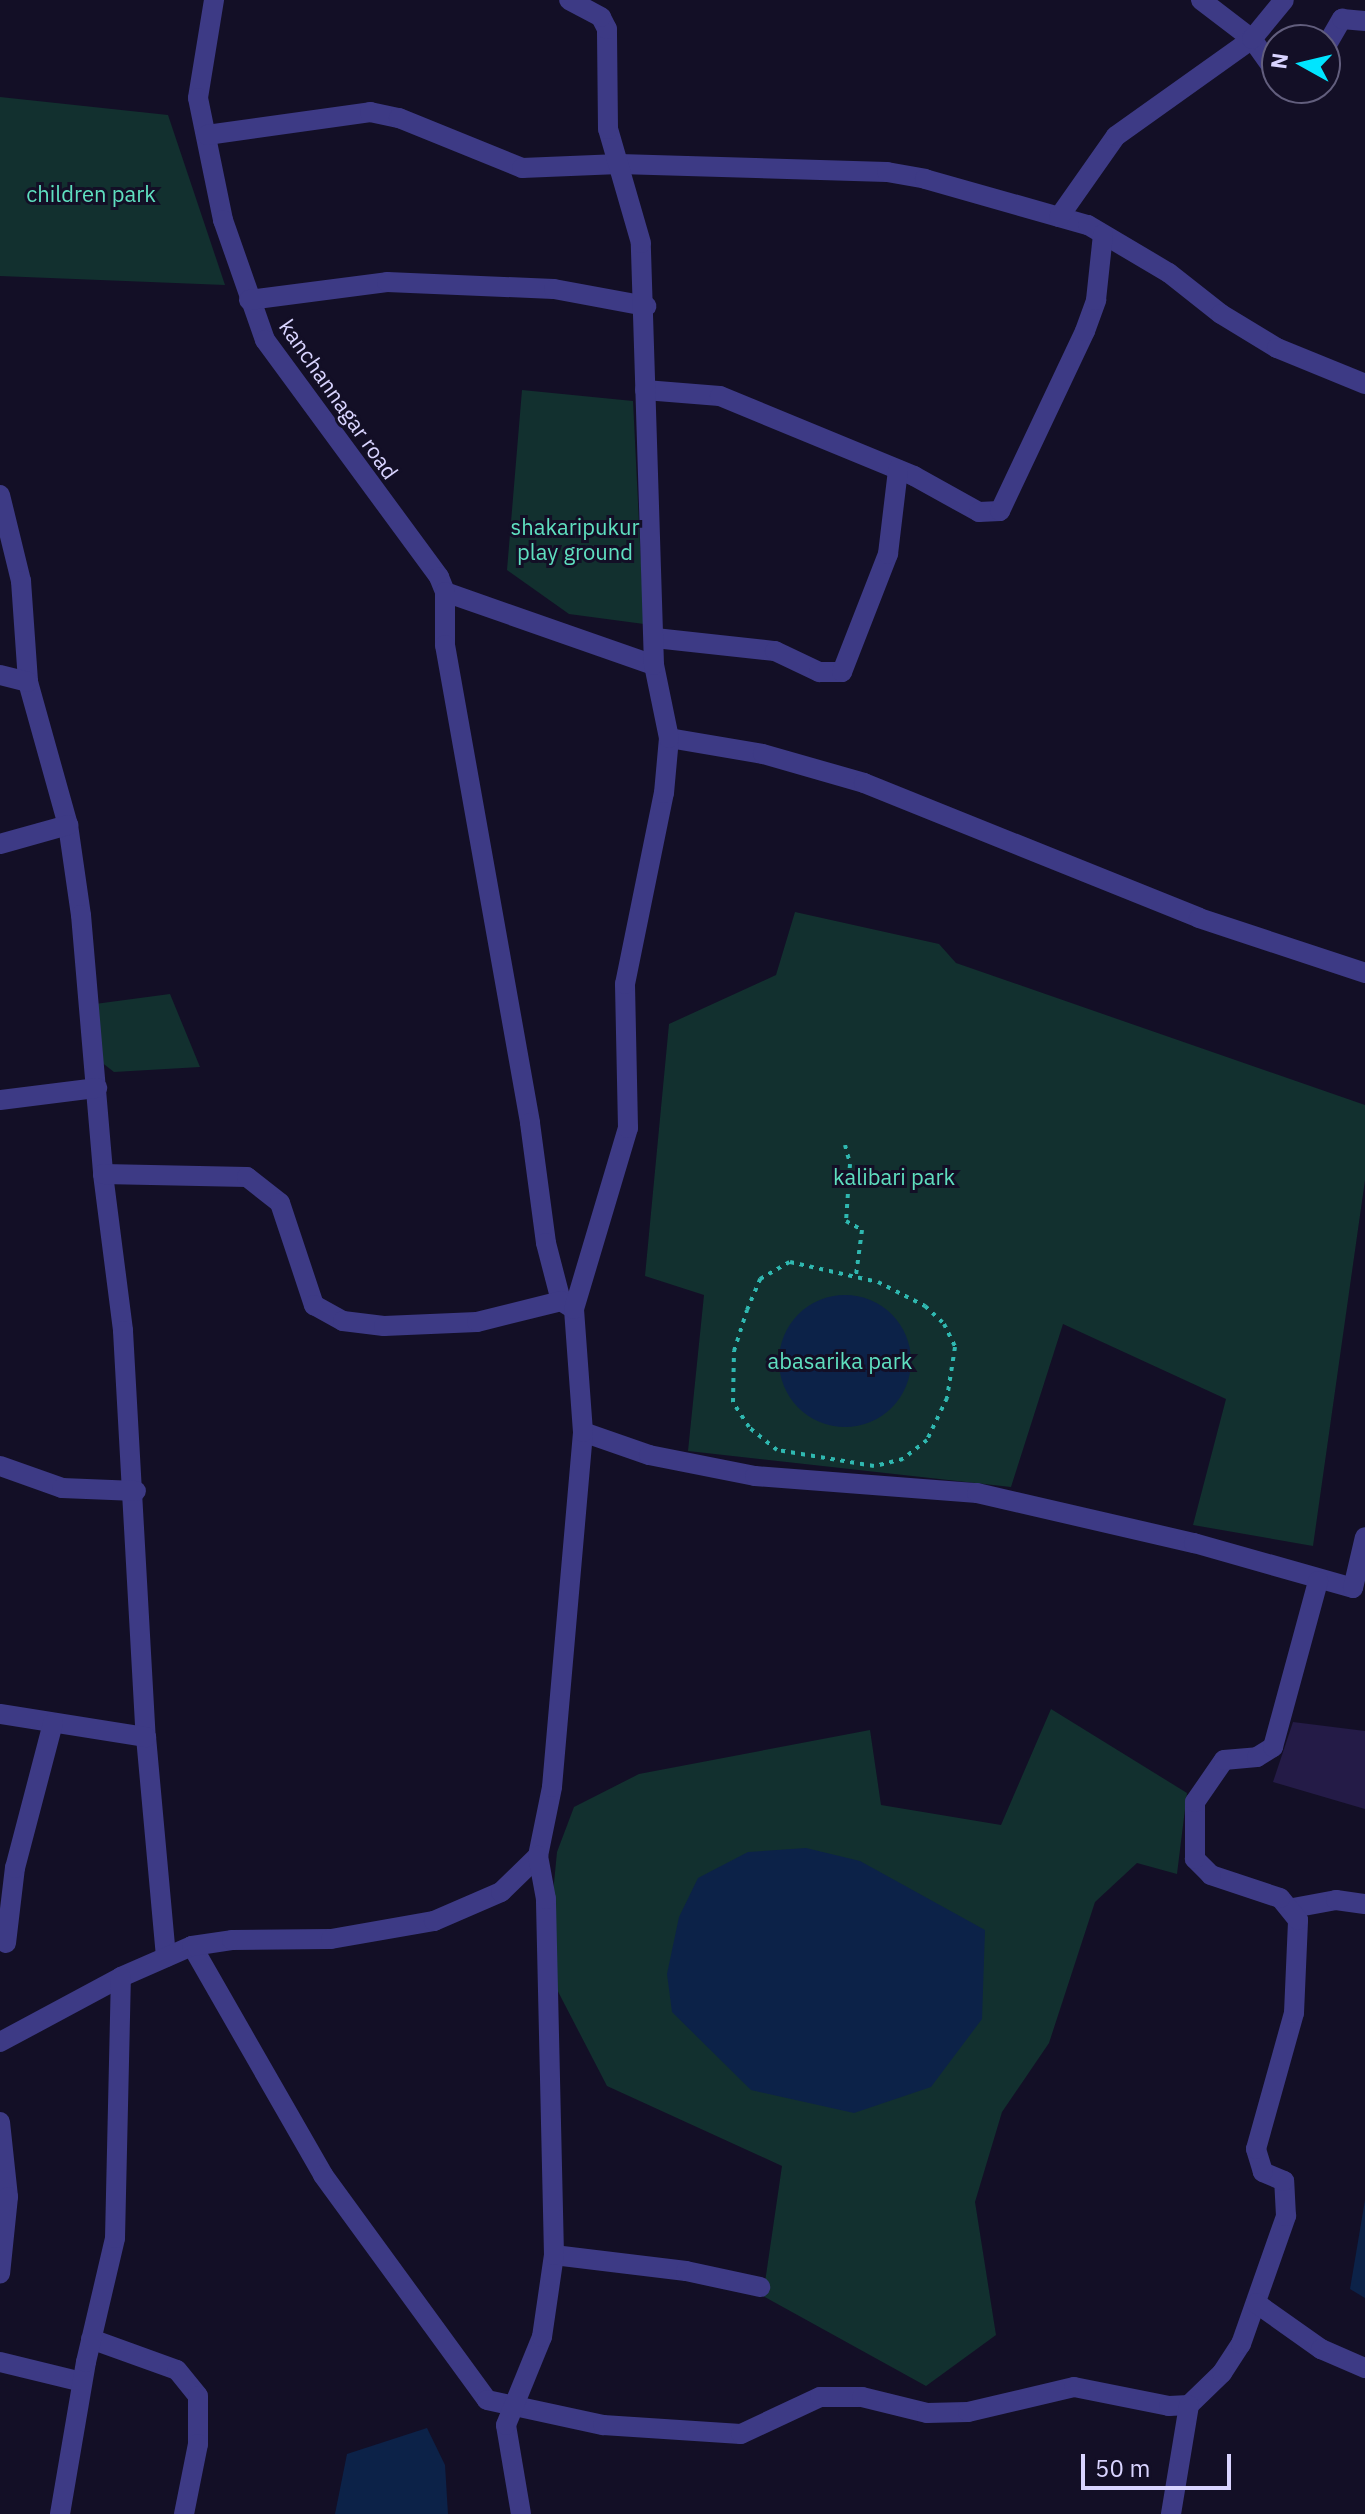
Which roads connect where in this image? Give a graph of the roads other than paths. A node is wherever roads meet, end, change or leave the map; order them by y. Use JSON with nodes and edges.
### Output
{"nodes":[{"id":1,"x":214,"y":0,"type":"edge"},
{"id":2,"x":569,"y":0,"type":"edge"},
{"id":3,"x":1201,"y":0,"type":"edge"},
{"id":4,"x":1284,"y":0,"type":"edge"},
{"id":5,"x":605,"y":8,"type":"edge"},
{"id":6,"x":1365,"y":21,"type":"edge"},
{"id":7,"x":1339,"y":24,"type":"edge"},
{"id":8,"x":1252,"y":39,"type":"junction"},
{"id":9,"x":1261,"y":52,"type":"edge"},
{"id":10,"x":207,"y":135,"type":"junction"},
{"id":11,"x":619,"y":164,"type":"junction"},
{"id":12,"x":1059,"y":217,"type":"junction"},
{"id":13,"x":1103,"y":234,"type":"junction"},
{"id":14,"x":249,"y":300,"type":"junction"},
{"id":15,"x":646,"y":306,"type":"junction"},
{"id":16,"x":1365,"y":384,"type":"edge"},
{"id":17,"x":645,"y":390,"type":"junction"},
{"id":18,"x":898,"y":470,"type":"junction"},
{"id":19,"x":0,"y":495,"type":"edge"},
{"id":20,"x":445,"y":592,"type":"junction"},
{"id":21,"x":655,"y":638,"type":"junction"},
{"id":22,"x":654,"y":665,"type":"junction"},
{"id":23,"x":0,"y":675,"type":"edge"},
{"id":24,"x":28,"y":682,"type":"junction"},
{"id":25,"x":669,"y":738,"type":"junction"},
{"id":26,"x":68,"y":825,"type":"junction"},
{"id":27,"x":0,"y":844,"type":"edge"},
{"id":28,"x":1365,"y":973,"type":"edge"},
{"id":29,"x":97,"y":1088,"type":"junction"},
{"id":30,"x":0,"y":1100,"type":"edge"},
{"id":31,"x":103,"y":1174,"type":"junction"},
{"id":32,"x":568,"y":1305,"type":"junction"},
{"id":33,"x":583,"y":1432,"type":"junction"},
{"id":34,"x":0,"y":1466,"type":"edge"},
{"id":35,"x":136,"y":1491,"type":"junction"},
{"id":36,"x":1365,"y":1537,"type":"edge"},
{"id":37,"x":1318,"y":1581,"type":"junction"},
{"id":38,"x":1359,"y":1590,"type":"edge"},
{"id":39,"x":0,"y":1714,"type":"edge"},
{"id":40,"x":53,"y":1723,"type":"junction"},
{"id":41,"x":146,"y":1737,"type":"junction"},
{"id":42,"x":538,"y":1856,"type":"junction"},
{"id":43,"x":1365,"y":1904,"type":"edge"},
{"id":44,"x":1293,"y":1908,"type":"junction"},
{"id":45,"x":6,"y":1943,"type":"dead end"},
{"id":46,"x":192,"y":1946,"type":"junction"},
{"id":47,"x":166,"y":1957,"type":"junction"},
{"id":48,"x":121,"y":1977,"type":"junction"},
{"id":49,"x":0,"y":2042,"type":"edge"},
{"id":50,"x":0,"y":2122,"type":"edge"},
{"id":51,"x":554,"y":2255,"type":"junction"},
{"id":52,"x":0,"y":2274,"type":"edge"},
{"id":53,"x":760,"y":2287,"type":"dead end"},
{"id":54,"x":1256,"y":2303,"type":"junction"},
{"id":55,"x":91,"y":2339,"type":"junction"},
{"id":56,"x":0,"y":2362,"type":"edge"},
{"id":57,"x":1365,"y":2368,"type":"edge"},
{"id":58,"x":82,"y":2382,"type":"junction"},
{"id":59,"x":1189,"y":2405,"type":"junction"},
{"id":60,"x":514,"y":2408,"type":"junction"},
{"id":61,"x":60,"y":2514,"type":"edge"},
{"id":62,"x":184,"y":2514,"type":"edge"},
{"id":63,"x":521,"y":2514,"type":"edge"},
{"id":64,"x":1171,"y":2514,"type":"edge"}],
"edges":[{"from":1,"to":10,"type":"street","name":"kanchannagar road"},
{"from":2,"to":5,"type":"street"},
{"from":3,"to":8,"type":"street"},
{"from":4,"to":8,"type":"street"},
{"from":5,"to":11,"type":"street"},
{"from":6,"to":7,"type":"street"},
{"from":8,"to":9,"type":"street"},
{"from":8,"to":12,"type":"street"},
{"from":10,"to":11,"type":"street"},
{"from":10,"to":14,"type":"street","name":"kanchannagar road"},
{"from":11,"to":12,"type":"street"},
{"from":11,"to":15,"type":"street"},
{"from":12,"to":13,"type":"street"},
{"from":13,"to":16,"type":"street"},
{"from":13,"to":18,"type":"street"},
{"from":14,"to":15,"type":"street"},
{"from":14,"to":20,"type":"street","name":"kanchannagar road"},
{"from":15,"to":17,"type":"street"},
{"from":17,"to":18,"type":"street"},
{"from":17,"to":21,"type":"street"},
{"from":18,"to":21,"type":"street"},
{"from":19,"to":24,"type":"street"},
{"from":20,"to":22,"type":"street"},
{"from":20,"to":32,"type":"street"},
{"from":21,"to":22,"type":"street"},
{"from":22,"to":25,"type":"street"},
{"from":23,"to":24,"type":"street"},
{"from":24,"to":26,"type":"street"},
{"from":25,"to":28,"type":"street"},
{"from":25,"to":32,"type":"street"},
{"from":26,"to":27,"type":"street"},
{"from":26,"to":29,"type":"street"},
{"from":29,"to":30,"type":"street"},
{"from":29,"to":31,"type":"street"},
{"from":31,"to":32,"type":"street"},
{"from":31,"to":35,"type":"street"},
{"from":32,"to":33,"type":"street"},
{"from":33,"to":37,"type":"street"},
{"from":33,"to":42,"type":"street"},
{"from":34,"to":35,"type":"street"},
{"from":35,"to":41,"type":"street"},
{"from":36,"to":38,"type":"street"},
{"from":37,"to":38,"type":"street"},
{"from":37,"to":44,"type":"street"},
{"from":39,"to":40,"type":"street"},
{"from":40,"to":41,"type":"street"},
{"from":40,"to":45,"type":"street"},
{"from":41,"to":47,"type":"street"},
{"from":42,"to":46,"type":"street"},
{"from":42,"to":51,"type":"street"},
{"from":43,"to":44,"type":"street"},
{"from":44,"to":54,"type":"street"},
{"from":46,"to":47,"type":"street"},
{"from":46,"to":60,"type":"street"},
{"from":47,"to":48,"type":"street"},
{"from":48,"to":49,"type":"street"},
{"from":48,"to":55,"type":"street"},
{"from":50,"to":52,"type":"street"},
{"from":51,"to":53,"type":"street"},
{"from":51,"to":60,"type":"street"},
{"from":54,"to":57,"type":"street"},
{"from":54,"to":59,"type":"street"},
{"from":55,"to":58,"type":"street"},
{"from":55,"to":62,"type":"street"},
{"from":56,"to":58,"type":"street"},
{"from":58,"to":61,"type":"street"},
{"from":59,"to":60,"type":"street"},
{"from":59,"to":64,"type":"street"},
{"from":60,"to":63,"type":"street"}]}
